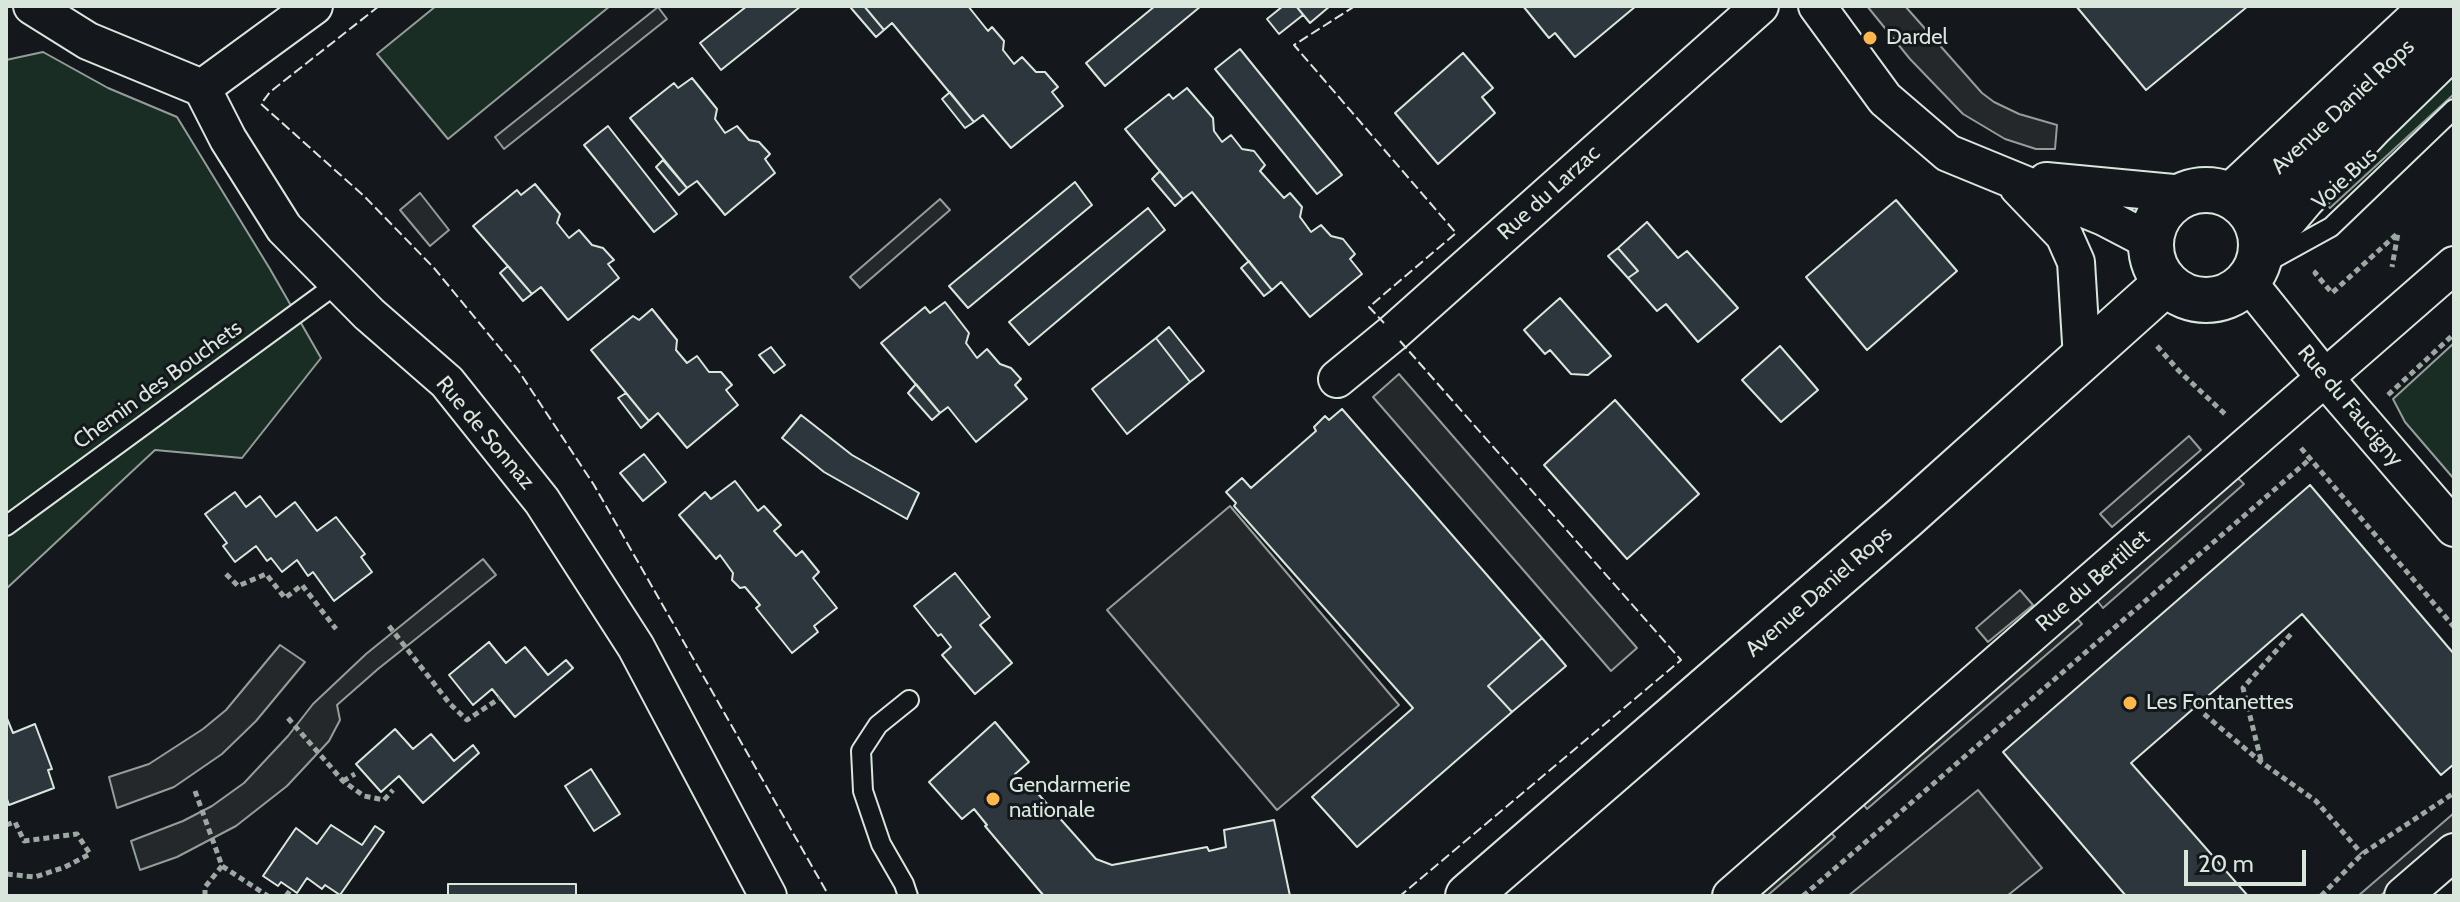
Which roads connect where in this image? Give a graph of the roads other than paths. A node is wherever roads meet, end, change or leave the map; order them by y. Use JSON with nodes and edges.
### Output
{"nodes":[{"id":1,"x":32,"y":6,"type":"edge"},
{"id":2,"x":314,"y":6,"type":"edge"},
{"id":3,"x":1760,"y":6,"type":"edge"},
{"id":4,"x":1817,"y":6,"type":"edge"},
{"id":5,"x":2415,"y":6,"type":"edge"},
{"id":6,"x":2443,"y":6,"type":"edge"},
{"id":7,"x":2454,"y":44,"type":"edge"},
{"id":8,"x":202,"y":88,"type":"junction"},
{"id":9,"x":2454,"y":109,"type":"edge"},
{"id":10,"x":2009,"y":177,"type":"junction"},
{"id":11,"x":2212,"y":194,"type":"junction"},
{"id":12,"x":2150,"y":241,"type":"junction"},
{"id":13,"x":2255,"y":265,"type":"junction"},
{"id":14,"x":2454,"y":265,"type":"edge"},
{"id":15,"x":338,"y":283,"type":"junction"},
{"id":16,"x":2166,"y":283,"type":"junction"},
{"id":17,"x":2082,"y":359,"type":"junction"},
{"id":18,"x":2325,"y":378,"type":"junction"},
{"id":19,"x":1337,"y":379,"type":"dead end"},
{"id":20,"x":6,"y":526,"type":"edge"},
{"id":21,"x":2454,"y":528,"type":"edge"},
{"id":22,"x":909,"y":700,"type":"dead end"},
{"id":23,"x":2454,"y":852,"type":"edge"},
{"id":24,"x":768,"y":896,"type":"edge"},
{"id":25,"x":908,"y":896,"type":"edge"},
{"id":26,"x":1468,"y":896,"type":"edge"},
{"id":27,"x":1731,"y":896,"type":"edge"},
{"id":28,"x":2403,"y":896,"type":"edge"}],
"edges":[{"from":1,"to":8,"type":"street"},
{"from":2,"to":8,"type":"street"},
{"from":3,"to":19,"type":"street","name":"Rue du Larzac"},
{"from":4,"to":10,"type":"street"},
{"from":5,"to":11,"type":"lane"},
{"from":6,"to":11,"type":"main road","name":"Avenue Daniel Rops"},
{"from":7,"to":13,"type":"main road"},
{"from":8,"to":15,"type":"street","name":"Rue de Sonnaz"},
{"from":9,"to":13,"type":"lane","name":"Voie Bus"},
{"from":10,"to":11,"type":"street"},
{"from":10,"to":12,"type":"street"},
{"from":10,"to":17,"type":"street"},
{"from":11,"to":12,"type":"main road"},
{"from":11,"to":13,"type":"main road"},
{"from":12,"to":16,"type":"main road"},
{"from":13,"to":16,"type":"main road"},
{"from":13,"to":18,"type":"street","name":"Rue du Faucigny"},
{"from":14,"to":18,"type":"street","name":"Rue du Bertillet"},
{"from":15,"to":20,"type":"lane","name":"Chemin des Bouchets"},
{"from":15,"to":24,"type":"street","name":"Rue de Sonnaz"},
{"from":16,"to":17,"type":"main road","name":"Avenue Daniel Rops"},
{"from":17,"to":26,"type":"main road","name":"Avenue Daniel Rops"},
{"from":18,"to":21,"type":"street","name":"Rue du Faucigny"},
{"from":18,"to":27,"type":"street","name":"Rue du Bertillet"},
{"from":22,"to":25,"type":"lane"},
{"from":23,"to":28,"type":"street"}]}
